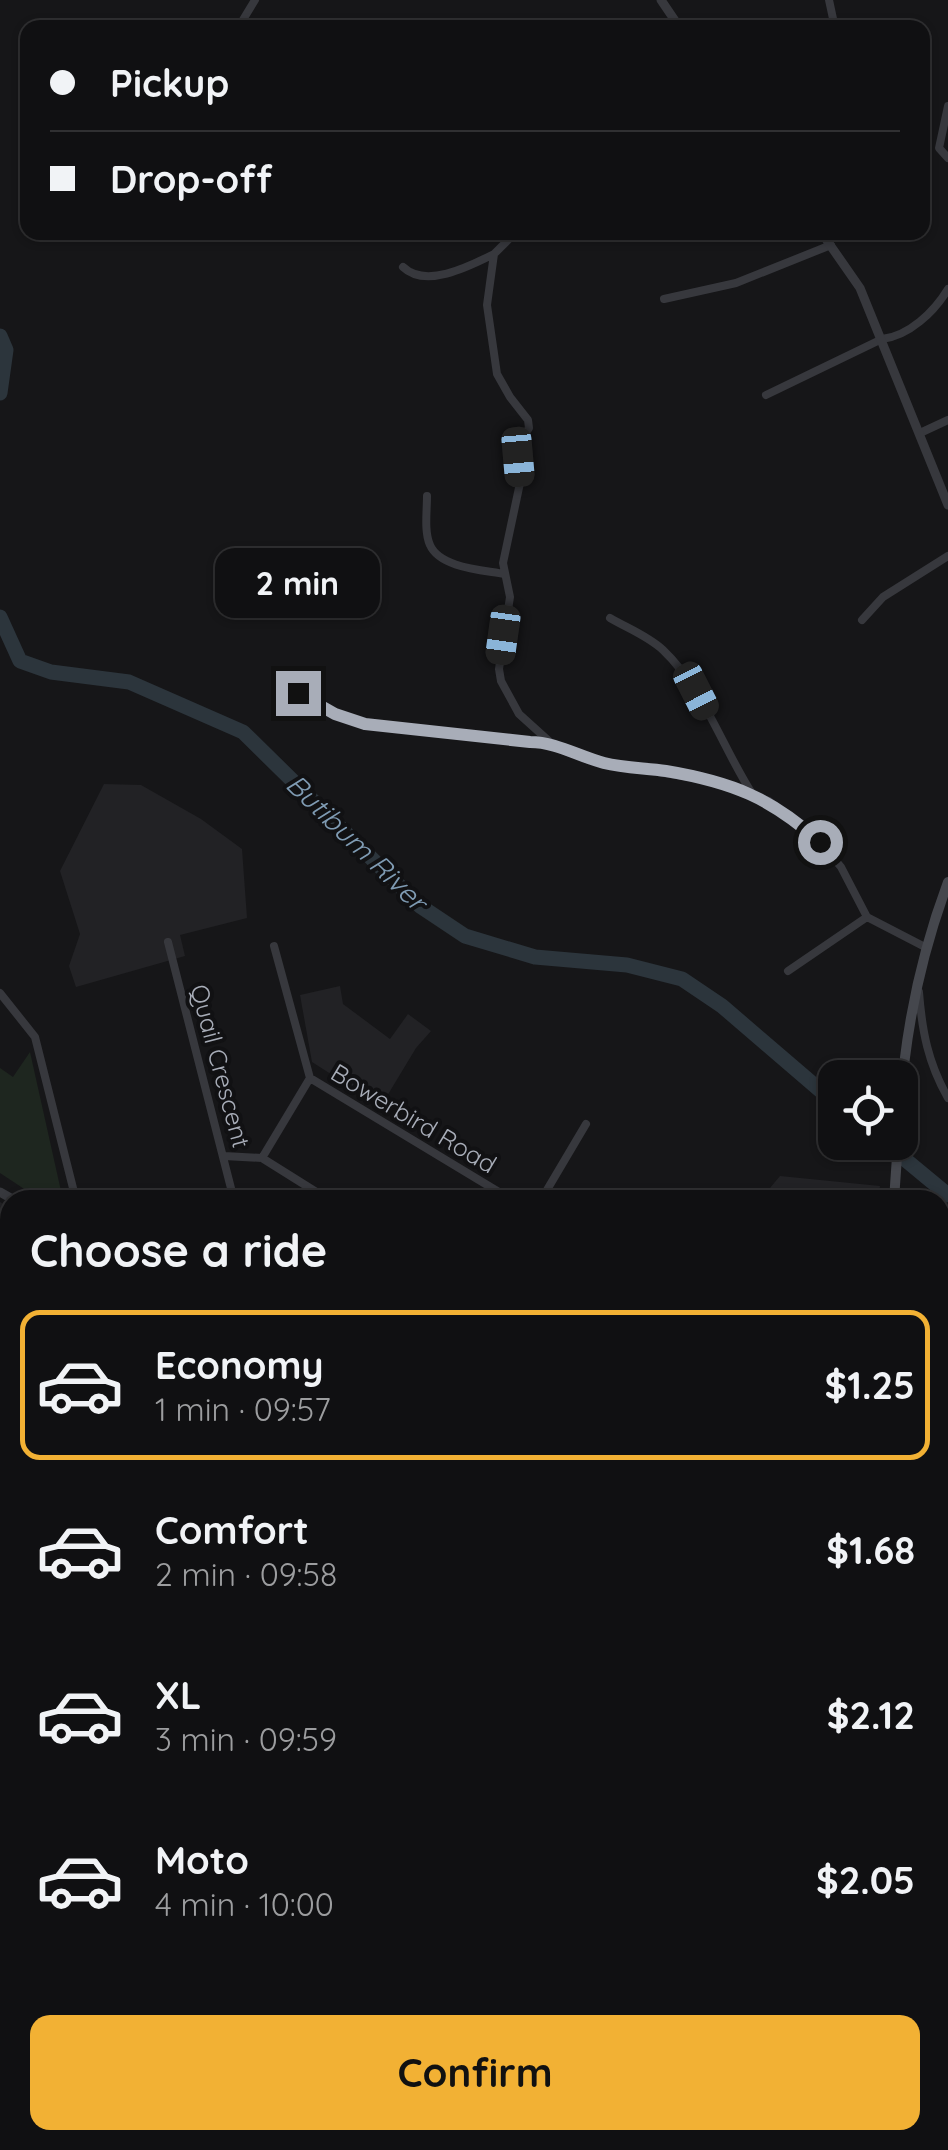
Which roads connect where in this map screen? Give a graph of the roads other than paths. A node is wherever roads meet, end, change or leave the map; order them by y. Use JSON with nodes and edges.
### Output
{"nodes":[{"id":1,"x":948,"y":106,"type":"edge"},
{"id":2,"x":948,"y":158,"type":"edge"},
{"id":3,"x":508,"y":240,"type":"edge"},
{"id":4,"x":827,"y":240,"type":"edge"},
{"id":5,"x":831,"y":245,"type":"junction"},
{"id":6,"x":494,"y":254,"type":"junction"},
{"id":7,"x":403,"y":267,"type":"dead end"},
{"id":8,"x":948,"y":289,"type":"edge"},
{"id":9,"x":664,"y":299,"type":"dead end"},
{"id":10,"x":882,"y":339,"type":"junction"},
{"id":11,"x":766,"y":395,"type":"dead end"},
{"id":12,"x":948,"y":420,"type":"edge"},
{"id":13,"x":920,"y":433,"type":"junction"},
{"id":14,"x":426,"y":496,"type":"dead end"},
{"id":15,"x":948,"y":506,"type":"edge"},
{"id":16,"x":948,"y":556,"type":"edge"},
{"id":17,"x":504,"y":574,"type":"junction"},
{"id":18,"x":610,"y":618,"type":"dead end"},
{"id":19,"x":862,"y":620,"type":"dead end"},
{"id":20,"x":298,"y":693,"type":"dead end"},
{"id":21,"x":550,"y":742,"type":"junction"},
{"id":22,"x":754,"y":796,"type":"junction"},
{"id":23,"x":948,"y":882,"type":"edge"},
{"id":24,"x":867,"y":917,"type":"junction"},
{"id":25,"x":168,"y":942,"type":"dead end"},
{"id":26,"x":274,"y":946,"type":"dead end"},
{"id":27,"x":925,"y":947,"type":"junction"},
{"id":28,"x":788,"y":971,"type":"dead end"},
{"id":29,"x":917,"y":977,"type":"junction"},
{"id":30,"x":0,"y":993,"type":"edge"},
{"id":31,"x":904,"y":1055,"type":"junction"},
{"id":32,"x":904,"y":1060,"type":"edge"},
{"id":33,"x":930,"y":1060,"type":"junction"},
{"id":34,"x":310,"y":1078,"type":"junction"},
{"id":35,"x":948,"y":1098,"type":"edge"},
{"id":36,"x":586,"y":1124,"type":"dead end"},
{"id":37,"x":224,"y":1156,"type":"junction"},
{"id":38,"x":262,"y":1158,"type":"junction"},
{"id":39,"x":897,"y":1160,"type":"edge"},
{"id":40,"x":73,"y":1190,"type":"edge"},
{"id":41,"x":232,"y":1190,"type":"edge"},
{"id":42,"x":313,"y":1190,"type":"edge"},
{"id":43,"x":495,"y":1190,"type":"edge"},
{"id":44,"x":548,"y":1190,"type":"edge"},
{"id":45,"x":895,"y":1190,"type":"edge"}],
"edges":[{"from":1,"to":2,"type":"street"},
{"from":3,"to":6,"type":"street"},
{"from":4,"to":5,"type":"street"},
{"from":5,"to":9,"type":"street"},
{"from":5,"to":10,"type":"street"},
{"from":6,"to":7,"type":"street"},
{"from":6,"to":17,"type":"street"},
{"from":8,"to":10,"type":"street"},
{"from":10,"to":11,"type":"street"},
{"from":10,"to":13,"type":"street"},
{"from":12,"to":13,"type":"street"},
{"from":13,"to":15,"type":"street"},
{"from":14,"to":17,"type":"street"},
{"from":16,"to":19,"type":"street"},
{"from":17,"to":21,"type":"street"},
{"from":18,"to":22,"type":"street"},
{"from":20,"to":21,"type":"street"},
{"from":21,"to":22,"type":"street"},
{"from":22,"to":24,"type":"street"},
{"from":23,"to":27,"type":"main road"},
{"from":24,"to":27,"type":"street"},
{"from":24,"to":28,"type":"street"},
{"from":25,"to":37,"type":"street","name":"Quail Crescent"},
{"from":26,"to":34,"type":"street","name":"Bowerbird Road"},
{"from":27,"to":29,"type":"main road"},
{"from":29,"to":31,"type":"main road"},
{"from":29,"to":33,"type":"street"},
{"from":30,"to":40,"type":"street"},
{"from":31,"to":32,"type":"main road"},
{"from":31,"to":33,"type":"street"},
{"from":33,"to":35,"type":"street"},
{"from":34,"to":38,"type":"street"},
{"from":34,"to":43,"type":"street","name":"Bowerbird Road"},
{"from":36,"to":44,"type":"street"},
{"from":37,"to":38,"type":"street"},
{"from":37,"to":41,"type":"street","name":"Quail Crescent"},
{"from":38,"to":42,"type":"street"},
{"from":39,"to":45,"type":"main road"}]}
